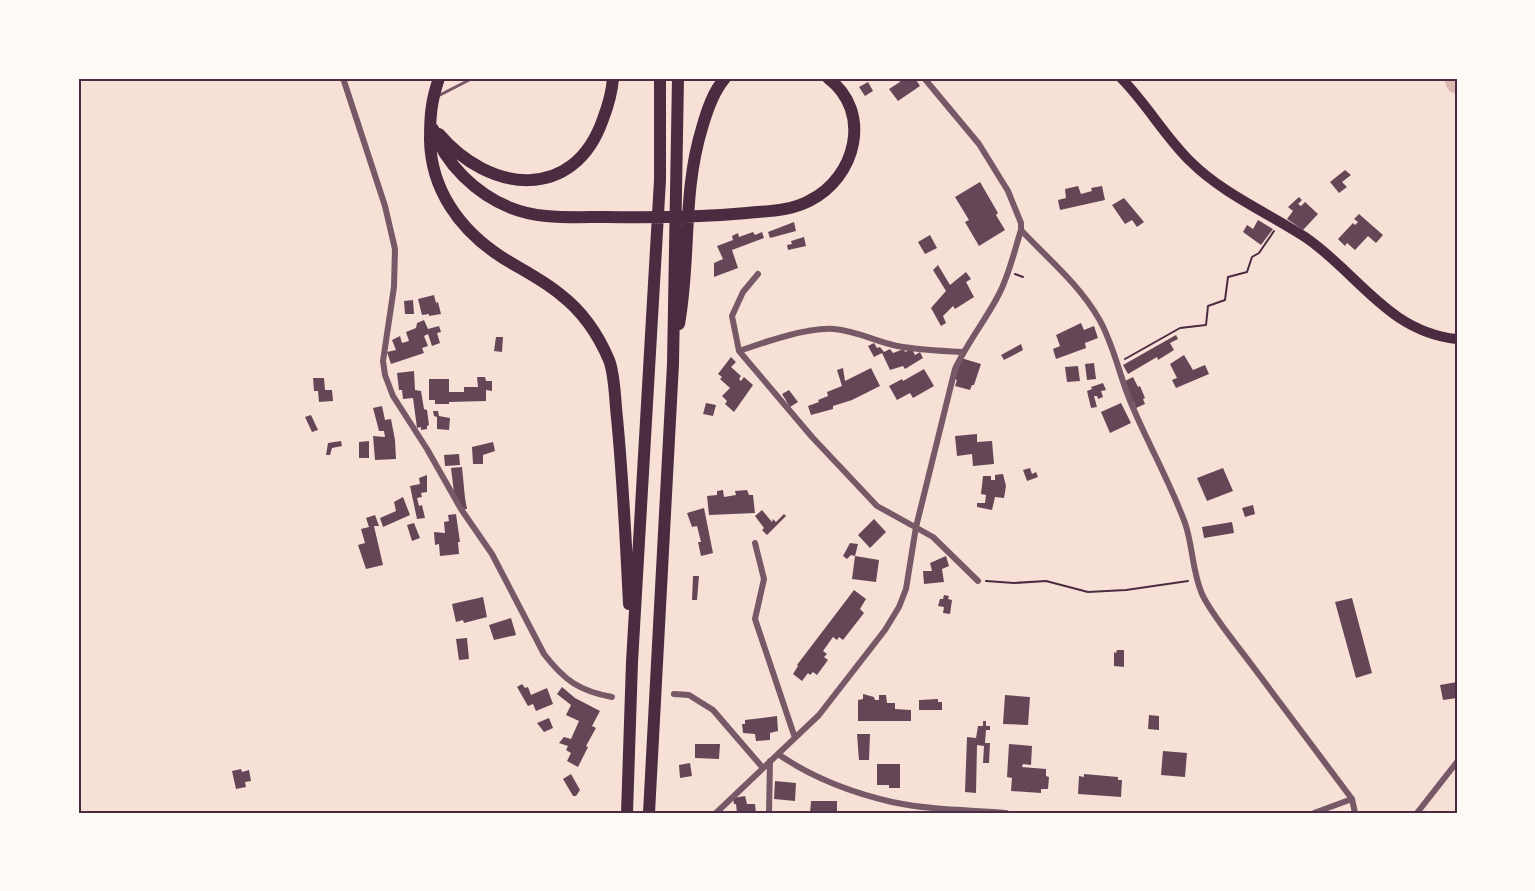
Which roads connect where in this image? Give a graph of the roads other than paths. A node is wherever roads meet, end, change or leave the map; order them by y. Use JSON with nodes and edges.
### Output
{"nodes":[{"id":1,"x":343,"y":78,"type":"edge"},
{"id":2,"x":439,"y":78,"type":"edge"},
{"id":3,"x":473,"y":78,"type":"edge"},
{"id":4,"x":613,"y":78,"type":"edge"},
{"id":5,"x":660,"y":78,"type":"edge"},
{"id":6,"x":678,"y":78,"type":"edge"},
{"id":7,"x":725,"y":78,"type":"edge"},
{"id":8,"x":828,"y":78,"type":"edge"},
{"id":9,"x":924,"y":78,"type":"edge"},
{"id":10,"x":1121,"y":78,"type":"edge"},
{"id":11,"x":431,"y":100,"type":"junction"},
{"id":12,"x":430,"y":122,"type":"junction"},
{"id":13,"x":1021,"y":230,"type":"junction"},
{"id":14,"x":758,"y":274,"type":"dead end"},
{"id":15,"x":1457,"y":339,"type":"edge"},
{"id":16,"x":739,"y":351,"type":"junction"},
{"id":17,"x":963,"y":352,"type":"junction"},
{"id":18,"x":673,"y":364,"type":"junction"},
{"id":19,"x":916,"y":527,"type":"junction"},
{"id":20,"x":755,"y":543,"type":"dead end"},
{"id":21,"x":978,"y":581,"type":"road end"},
{"id":22,"x":632,"y":662,"type":"junction"},
{"id":23,"x":674,"y":694,"type":"dead end"},
{"id":24,"x":612,"y":697,"type":"dead end"},
{"id":25,"x":795,"y":738,"type":"junction"},
{"id":26,"x":778,"y":754,"type":"junction"},
{"id":27,"x":770,"y":761,"type":"junction"},
{"id":28,"x":1457,"y":762,"type":"edge"},
{"id":29,"x":763,"y":768,"type":"junction"},
{"id":30,"x":1352,"y":799,"type":"junction"},
{"id":31,"x":627,"y":813,"type":"edge"},
{"id":32,"x":649,"y":813,"type":"edge"},
{"id":33,"x":716,"y":813,"type":"edge"},
{"id":34,"x":769,"y":813,"type":"edge"},
{"id":35,"x":1006,"y":813,"type":"edge"},
{"id":36,"x":1314,"y":813,"type":"edge"},
{"id":37,"x":1355,"y":813,"type":"edge"},
{"id":38,"x":1417,"y":813,"type":"edge"}],
"edges":[{"from":1,"to":24,"type":"street"},
{"from":2,"to":11,"type":"highway"},
{"from":3,"to":11,"type":"lane"},
{"from":4,"to":12,"type":"highway"},
{"from":5,"to":22,"type":"highway"},
{"from":6,"to":18,"type":"highway"},
{"from":7,"to":18,"type":"highway"},
{"from":8,"to":12,"type":"highway"},
{"from":9,"to":13,"type":"street"},
{"from":10,"to":15,"type":"main road"},
{"from":11,"to":12,"type":"highway"},
{"from":12,"to":22,"type":"highway"},
{"from":13,"to":17,"type":"street"},
{"from":13,"to":30,"type":"street"},
{"from":14,"to":16,"type":"street"},
{"from":16,"to":17,"type":"street"},
{"from":16,"to":19,"type":"street"},
{"from":17,"to":19,"type":"street"},
{"from":18,"to":32,"type":"highway"},
{"from":19,"to":21,"type":"street"},
{"from":19,"to":25,"type":"street"},
{"from":20,"to":25,"type":"street"},
{"from":22,"to":31,"type":"highway"},
{"from":23,"to":29,"type":"street"},
{"from":25,"to":26,"type":"street"},
{"from":26,"to":27,"type":"street"},
{"from":26,"to":35,"type":"street"},
{"from":27,"to":29,"type":"street"},
{"from":27,"to":34,"type":"street"},
{"from":28,"to":38,"type":"street"},
{"from":29,"to":33,"type":"street"},
{"from":30,"to":36,"type":"street"},
{"from":30,"to":37,"type":"street"}]}
